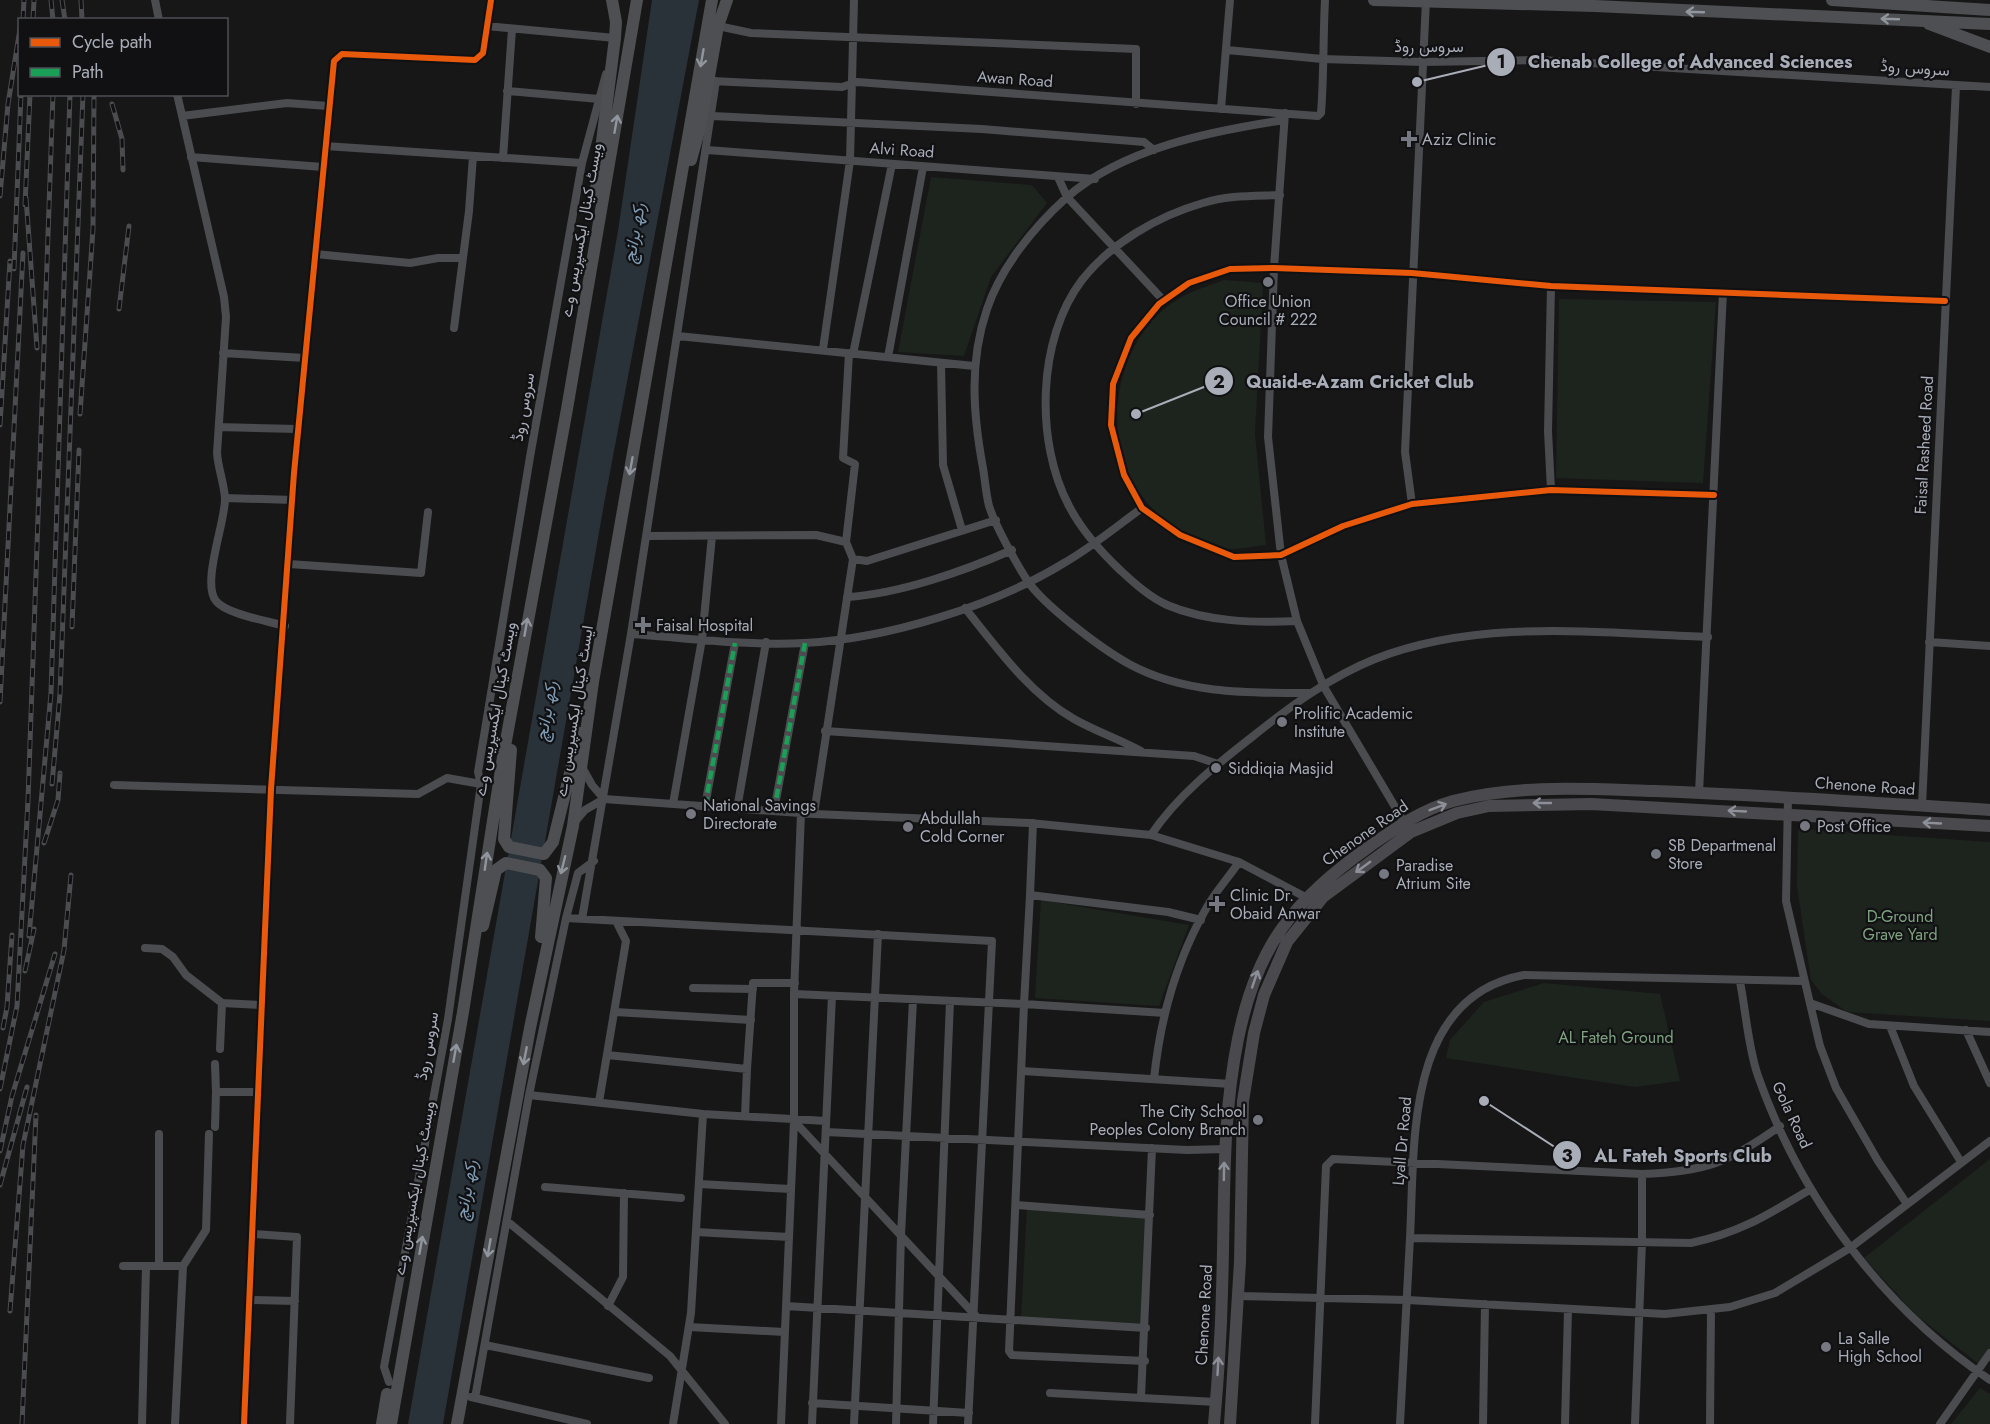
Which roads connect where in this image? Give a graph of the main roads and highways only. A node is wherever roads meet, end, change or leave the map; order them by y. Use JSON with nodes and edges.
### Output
{"nodes":[{"id":1,"x":612,"y":0,"type":"edge"},
{"id":2,"x":637,"y":0,"type":"edge"},
{"id":3,"x":712,"y":0,"type":"edge"},
{"id":4,"x":727,"y":0,"type":"edge"},
{"id":5,"x":1374,"y":0,"type":"edge"},
{"id":6,"x":1832,"y":0,"type":"edge"},
{"id":7,"x":1426,"y":1,"type":"edge"},
{"id":8,"x":1616,"y":4,"type":"edge"},
{"id":9,"x":1650,"y":5,"type":"edge"},
{"id":10,"x":1990,"y":10,"type":"edge"},
{"id":11,"x":1919,"y":20,"type":"junction"},
{"id":12,"x":1990,"y":24,"type":"edge"},
{"id":13,"x":1990,"y":47,"type":"edge"},
{"id":14,"x":641,"y":408,"type":"junction"},
{"id":15,"x":567,"y":409,"type":"junction"},
{"id":16,"x":520,"y":663,"type":"junction"},
{"id":17,"x":593,"y":682,"type":"junction"},
{"id":18,"x":463,"y":1012,"type":"junction"},
{"id":19,"x":530,"y":1028,"type":"junction"},
{"id":20,"x":411,"y":1303,"type":"junction"},
{"id":21,"x":382,"y":1424,"type":"edge"},
{"id":22,"x":391,"y":1424,"type":"edge"},
{"id":23,"x":458,"y":1424,"type":"edge"}],
"edges":[{"from":1,"to":15,"type":"main road"},
{"from":15,"to":2,"type":"main road","name":"ویسٹ کینال ایکسپریس وے","one_way":true},
{"from":3,"to":14,"type":"main road","name":"ایسٹ کینال ایکسپریس وے","one_way":true},
{"from":4,"to":14,"type":"main road"},
{"from":5,"to":7,"type":"main road"},
{"from":6,"to":10,"type":"main road"},
{"from":7,"to":8,"type":"main road"},
{"from":8,"to":9,"type":"main road"},
{"from":11,"to":9,"type":"main road","one_way":true},
{"from":11,"to":12,"type":"main road"},
{"from":11,"to":13,"type":"main road"},
{"from":14,"to":17,"type":"main road","name":"ایسٹ کینال ایکسپریس وے","one_way":true},
{"from":16,"to":15,"type":"main road","name":"ویسٹ کینال ایکسپریس وے","one_way":true},
{"from":16,"to":17,"type":"main road"},
{"from":18,"to":16,"type":"main road","name":"ویسٹ کینال ایکسپریس وے","one_way":true},
{"from":17,"to":19,"type":"main road","name":"ایسٹ کینال ایکسپریس وے","one_way":true},
{"from":18,"to":19,"type":"main road"},
{"from":20,"to":18,"type":"main road","name":"ویسٹ کینال ایکسپریس وے","one_way":true},
{"from":19,"to":23,"type":"main road","name":"ایسٹ کینال ایکسپریس وے","one_way":true},
{"from":20,"to":21,"type":"main road"},
{"from":20,"to":22,"type":"main road","name":"ویسٹ کینال ایکسپریس وے"}]}
